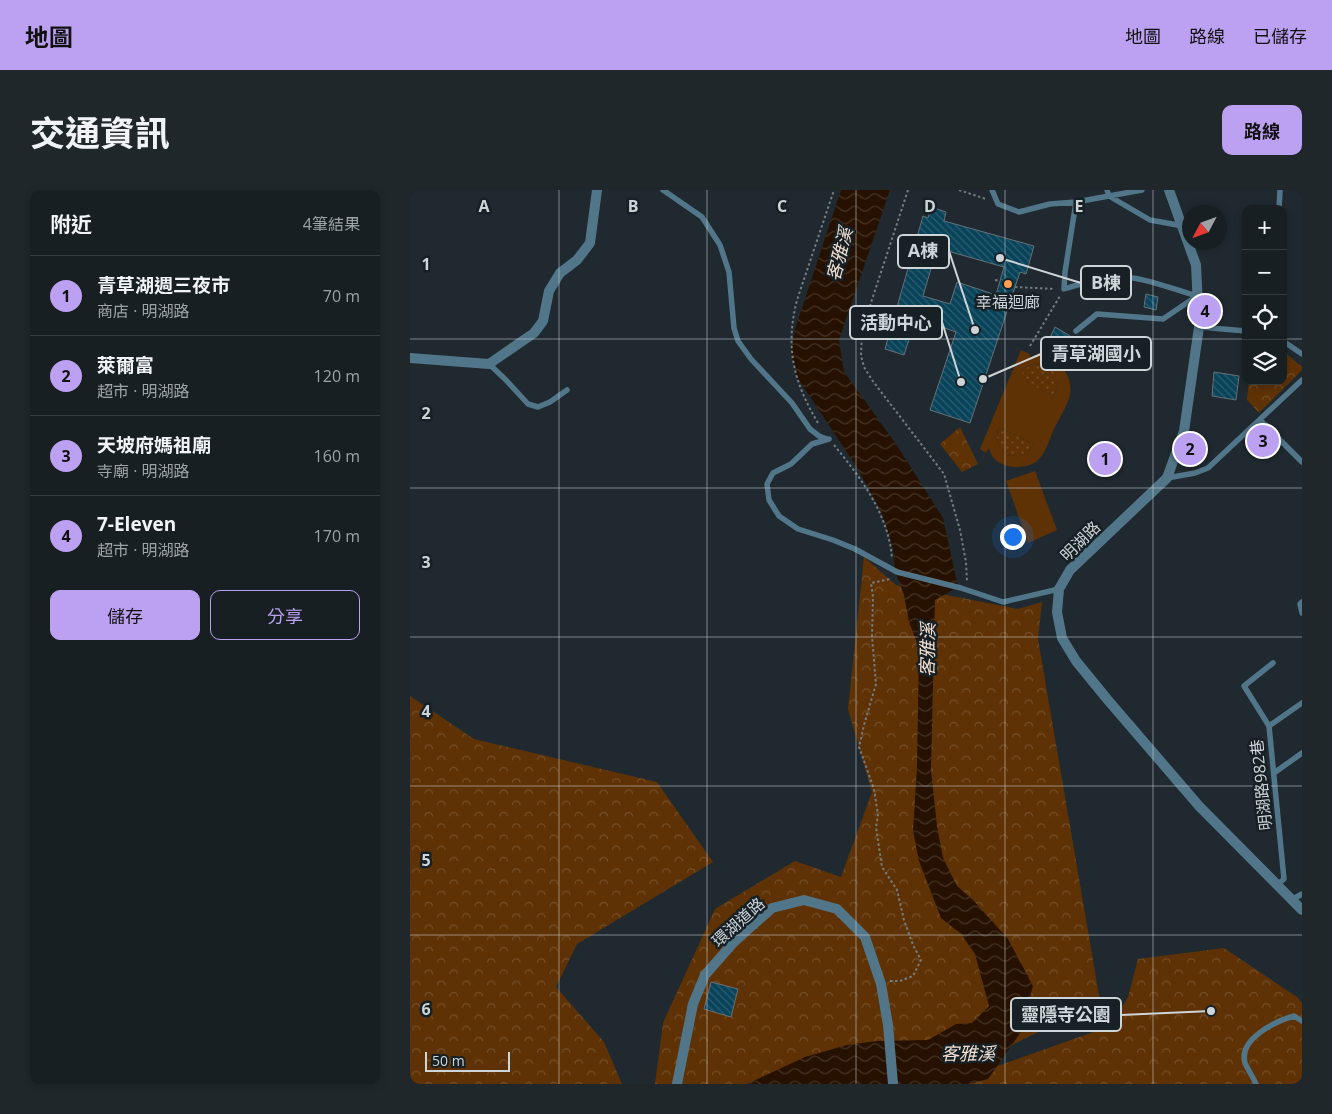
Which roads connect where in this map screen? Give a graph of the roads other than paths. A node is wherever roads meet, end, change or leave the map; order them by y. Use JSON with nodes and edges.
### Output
{"nodes":[{"id":1,"x":597,"y":190,"type":"edge"},
{"id":2,"x":663,"y":190,"type":"edge"},
{"id":3,"x":992,"y":190,"type":"edge"},
{"id":4,"x":1142,"y":190,"type":"edge"},
{"id":5,"x":1169,"y":190,"type":"edge"},
{"id":6,"x":1280,"y":190,"type":"edge"},
{"id":7,"x":1108,"y":193,"type":"edge"},
{"id":8,"x":1076,"y":202,"type":"junction"},
{"id":9,"x":1279,"y":205,"type":"edge"},
{"id":10,"x":1182,"y":223,"type":"edge"},
{"id":11,"x":1182,"y":226,"type":"edge"},
{"id":12,"x":1191,"y":250,"type":"edge"},
{"id":13,"x":1197,"y":296,"type":"junction"},
{"id":14,"x":1199,"y":327,"type":"junction"},
{"id":15,"x":1076,"y":331,"type":"dead end"},
{"id":16,"x":1242,"y":331,"type":"edge"},
{"id":17,"x":1287,"y":344,"type":"edge"},
{"id":18,"x":1302,"y":354,"type":"edge"},
{"id":19,"x":410,"y":358,"type":"edge"},
{"id":20,"x":489,"y":364,"type":"junction"},
{"id":21,"x":1302,"y":380,"type":"edge"},
{"id":22,"x":567,"y":390,"type":"dead end"},
{"id":23,"x":1260,"y":420,"type":"junction"},
{"id":24,"x":1302,"y":462,"type":"edge"},
{"id":25,"x":1167,"y":478,"type":"junction"},
{"id":26,"x":1059,"y":589,"type":"junction"},
{"id":27,"x":1302,"y":602,"type":"edge"},
{"id":28,"x":1302,"y":613,"type":"edge"},
{"id":29,"x":1273,"y":663,"type":"dead end"},
{"id":30,"x":1302,"y":703,"type":"edge"},
{"id":31,"x":1269,"y":726,"type":"junction"},
{"id":32,"x":1302,"y":753,"type":"edge"},
{"id":33,"x":1274,"y":773,"type":"junction"},
{"id":34,"x":1277,"y":885,"type":"junction"},
{"id":35,"x":1302,"y":894,"type":"edge"},
{"id":36,"x":1291,"y":900,"type":"junction"},
{"id":37,"x":1302,"y":910,"type":"edge"},
{"id":38,"x":1302,"y":1021,"type":"edge"},
{"id":39,"x":677,"y":1084,"type":"edge"},
{"id":40,"x":893,"y":1084,"type":"edge"},
{"id":41,"x":1256,"y":1084,"type":"edge"}],
"edges":[{"from":1,"to":20,"type":"street"},
{"from":2,"to":26,"type":"lane"},
{"from":3,"to":8,"type":"lane"},
{"from":4,"to":7,"type":"lane"},
{"from":5,"to":10,"type":"street","name":"明湖路"},
{"from":6,"to":9,"type":"lane"},
{"from":7,"to":8,"type":"lane"},
{"from":7,"to":11,"type":"lane"},
{"from":8,"to":13,"type":"lane"},
{"from":12,"to":13,"type":"street","name":"明湖路"},
{"from":13,"to":14,"type":"street","name":"明湖路"},
{"from":13,"to":15,"type":"lane"},
{"from":14,"to":16,"type":"lane"},
{"from":14,"to":25,"type":"street","name":"明湖路"},
{"from":17,"to":18,"type":"lane"},
{"from":19,"to":20,"type":"street"},
{"from":20,"to":22,"type":"lane"},
{"from":21,"to":23,"type":"lane"},
{"from":23,"to":24,"type":"lane"},
{"from":23,"to":25,"type":"lane"},
{"from":25,"to":26,"type":"street","name":"明湖路"},
{"from":26,"to":34,"type":"street","name":"明湖路"},
{"from":27,"to":28,"type":"lane"},
{"from":29,"to":31,"type":"lane","name":"明湖路982巷"},
{"from":30,"to":31,"type":"lane"},
{"from":31,"to":33,"type":"lane","name":"明湖路982巷"},
{"from":32,"to":33,"type":"lane"},
{"from":33,"to":34,"type":"lane","name":"明湖路982巷"},
{"from":34,"to":36,"type":"street","name":"明湖路"},
{"from":35,"to":36,"type":"lane"},
{"from":36,"to":37,"type":"street","name":"明湖路"},
{"from":38,"to":41,"type":"lane"},
{"from":39,"to":40,"type":"street","name":"環湖道路"}]}
